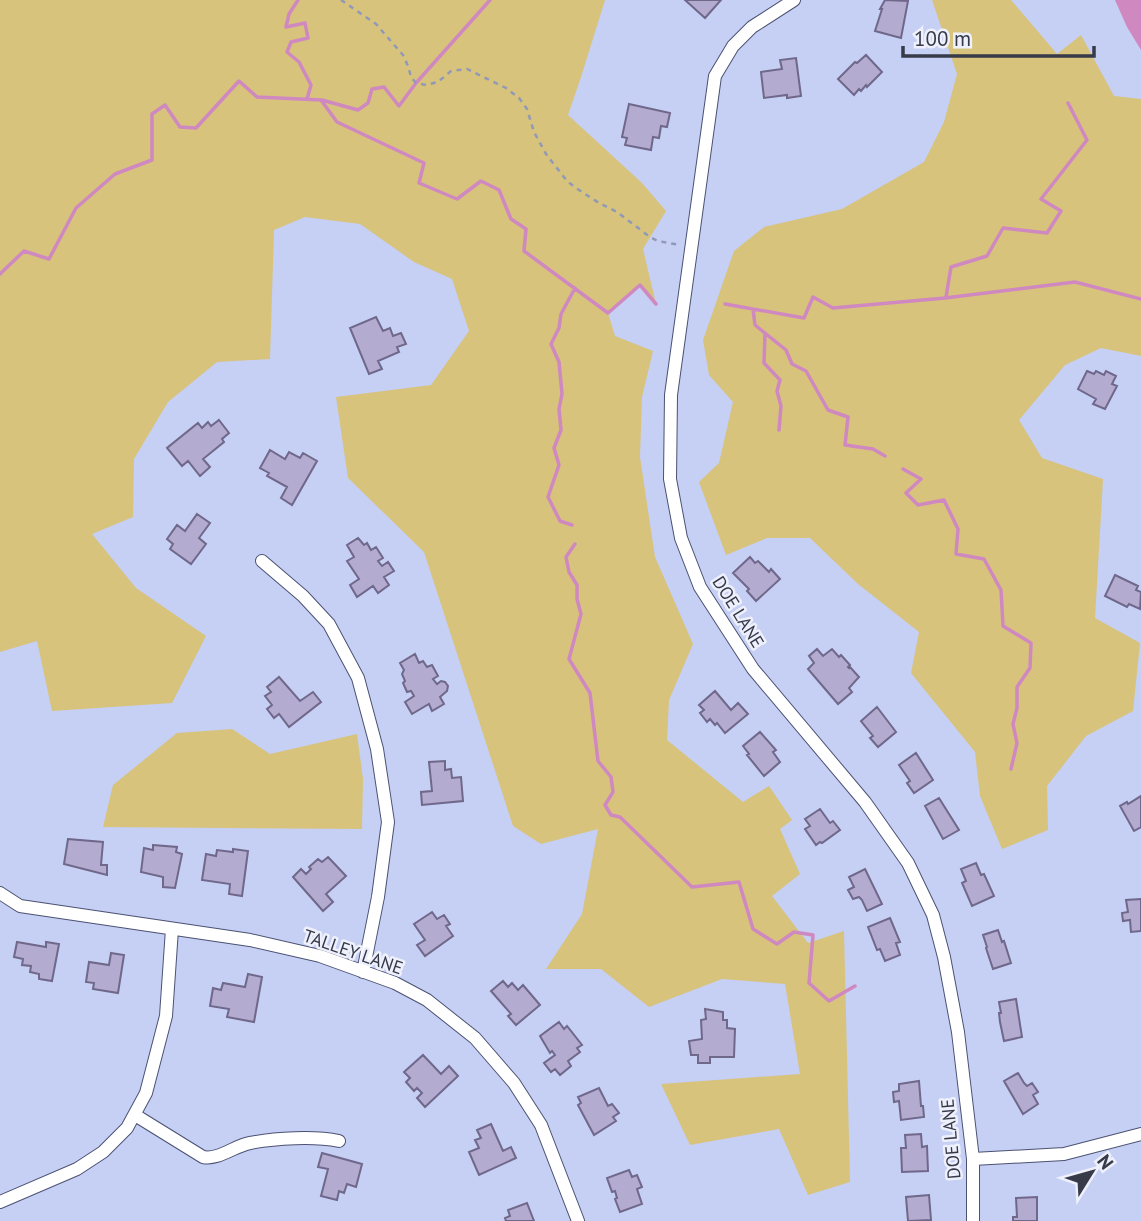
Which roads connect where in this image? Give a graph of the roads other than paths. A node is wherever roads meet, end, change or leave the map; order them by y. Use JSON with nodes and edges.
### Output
{"nodes":[{"id":1,"x":794,"y":0,"type":"edge"},
{"id":2,"x":262,"y":561,"type":"dead end"},
{"id":3,"x":0,"y":892,"type":"edge"},
{"id":4,"x":172,"y":929,"type":"junction"},
{"id":5,"x":363,"y":972,"type":"junction"},
{"id":6,"x":135,"y":1115,"type":"junction"},
{"id":7,"x":1141,"y":1135,"type":"edge"},
{"id":8,"x":339,"y":1141,"type":"dead end"},
{"id":9,"x":973,"y":1159,"type":"junction"},
{"id":10,"x":0,"y":1202,"type":"edge"},
{"id":11,"x":578,"y":1221,"type":"edge"},
{"id":12,"x":973,"y":1221,"type":"edge"}],
"edges":[{"from":1,"to":9,"type":"street","name":"DOE LANE"},
{"from":2,"to":5,"type":"street"},
{"from":3,"to":4,"type":"street","name":"TALLEY LANE"},
{"from":4,"to":5,"type":"street","name":"TALLEY LANE"},
{"from":4,"to":6,"type":"street"},
{"from":5,"to":11,"type":"street","name":"TALLEY LANE"},
{"from":6,"to":8,"type":"street"},
{"from":6,"to":10,"type":"street"},
{"from":7,"to":9,"type":"street"},
{"from":9,"to":12,"type":"street","name":"DOE LANE"}]}
